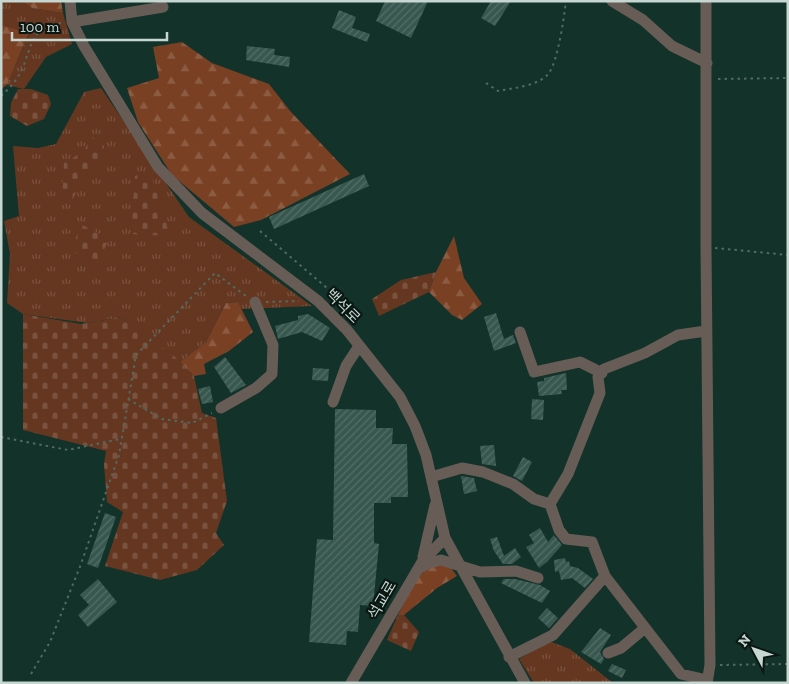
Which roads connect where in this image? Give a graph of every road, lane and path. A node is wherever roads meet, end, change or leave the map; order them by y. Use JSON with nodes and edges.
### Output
{"nodes":[{"id":1,"x":70,"y":1,"type":"edge"},
{"id":2,"x":143,"y":1,"type":"edge"},
{"id":3,"x":566,"y":1,"type":"edge"},
{"id":4,"x":612,"y":1,"type":"edge"},
{"id":5,"x":706,"y":1,"type":"edge"},
{"id":6,"x":72,"y":22,"type":"junction"},
{"id":7,"x":706,"y":63,"type":"junction"},
{"id":8,"x":708,"y":78,"type":"junction"},
{"id":9,"x":788,"y":78,"type":"edge"},
{"id":10,"x":486,"y":83,"type":"dead end"},
{"id":11,"x":1,"y":96,"type":"edge"},
{"id":12,"x":260,"y":231,"type":"dead end"},
{"id":13,"x":706,"y":247,"type":"junction"},
{"id":14,"x":788,"y":256,"type":"edge"},
{"id":15,"x":300,"y":301,"type":"dead end"},
{"id":16,"x":255,"y":302,"type":"junction"},
{"id":17,"x":333,"y":303,"type":"dead end"},
{"id":18,"x":706,"y":331,"type":"junction"},
{"id":19,"x":520,"y":332,"type":"dead end"},
{"id":20,"x":359,"y":346,"type":"junction"},
{"id":21,"x":602,"y":373,"type":"junction"},
{"id":22,"x":128,"y":399,"type":"junction"},
{"id":23,"x":333,"y":402,"type":"dead end"},
{"id":24,"x":221,"y":408,"type":"joint"},
{"id":25,"x":1,"y":437,"type":"edge"},
{"id":26,"x":120,"y":440,"type":"junction"},
{"id":27,"x":431,"y":478,"type":"junction"},
{"id":28,"x":436,"y":496,"type":"junction"},
{"id":29,"x":550,"y":504,"type":"junction"},
{"id":30,"x":445,"y":538,"type":"junction"},
{"id":31,"x":419,"y":565,"type":"junction"},
{"id":32,"x":460,"y":566,"type":"junction"},
{"id":33,"x":605,"y":576,"type":"junction"},
{"id":34,"x":538,"y":578,"type":"dead end"},
{"id":35,"x":645,"y":628,"type":"junction"},
{"id":36,"x":608,"y":653,"type":"dead end"},
{"id":37,"x":510,"y":657,"type":"junction"},
{"id":38,"x":788,"y":664,"type":"edge"},
{"id":39,"x":710,"y":665,"type":"junction"},
{"id":40,"x":31,"y":674,"type":"dead end"},
{"id":41,"x":707,"y":681,"type":"edge"},
{"id":42,"x":351,"y":683,"type":"edge"},
{"id":43,"x":525,"y":683,"type":"edge"}],
"edges":[{"from":1,"to":6,"type":"street","name":"백석로"},
{"from":2,"to":6,"type":"street"},
{"from":3,"to":10,"type":"path"},
{"from":4,"to":7,"type":"street"},
{"from":5,"to":7,"type":"street"},
{"from":6,"to":11,"type":"path"},
{"from":6,"to":20,"type":"street","name":"백석로"},
{"from":7,"to":8,"type":"street"},
{"from":8,"to":9,"type":"path"},
{"from":8,"to":13,"type":"street"},
{"from":12,"to":17,"type":"path"},
{"from":13,"to":14,"type":"path"},
{"from":13,"to":18,"type":"street"},
{"from":15,"to":16,"type":"path"},
{"from":16,"to":22,"type":"path"},
{"from":16,"to":24,"type":"street"},
{"from":18,"to":21,"type":"street"},
{"from":18,"to":39,"type":"street"},
{"from":19,"to":21,"type":"street"},
{"from":20,"to":23,"type":"street"},
{"from":20,"to":27,"type":"street","name":"백석로"},
{"from":21,"to":29,"type":"street"},
{"from":22,"to":24,"type":"path"},
{"from":22,"to":26,"type":"path"},
{"from":25,"to":26,"type":"path"},
{"from":26,"to":40,"type":"path"},
{"from":27,"to":28,"type":"street","name":"백석로"},
{"from":27,"to":29,"type":"street"},
{"from":28,"to":30,"type":"street","name":"백석로"},
{"from":28,"to":31,"type":"street"},
{"from":29,"to":33,"type":"street"},
{"from":30,"to":31,"type":"street","name":"석교로"},
{"from":30,"to":32,"type":"street","name":"백석로"},
{"from":31,"to":32,"type":"street"},
{"from":31,"to":42,"type":"street","name":"석교로"},
{"from":32,"to":34,"type":"street"},
{"from":32,"to":37,"type":"street","name":"백석로"},
{"from":33,"to":35,"type":"street"},
{"from":33,"to":37,"type":"street"},
{"from":35,"to":36,"type":"street"},
{"from":35,"to":41,"type":"street"},
{"from":37,"to":43,"type":"street","name":"백석로"},
{"from":38,"to":39,"type":"path"},
{"from":39,"to":41,"type":"street"}]}
